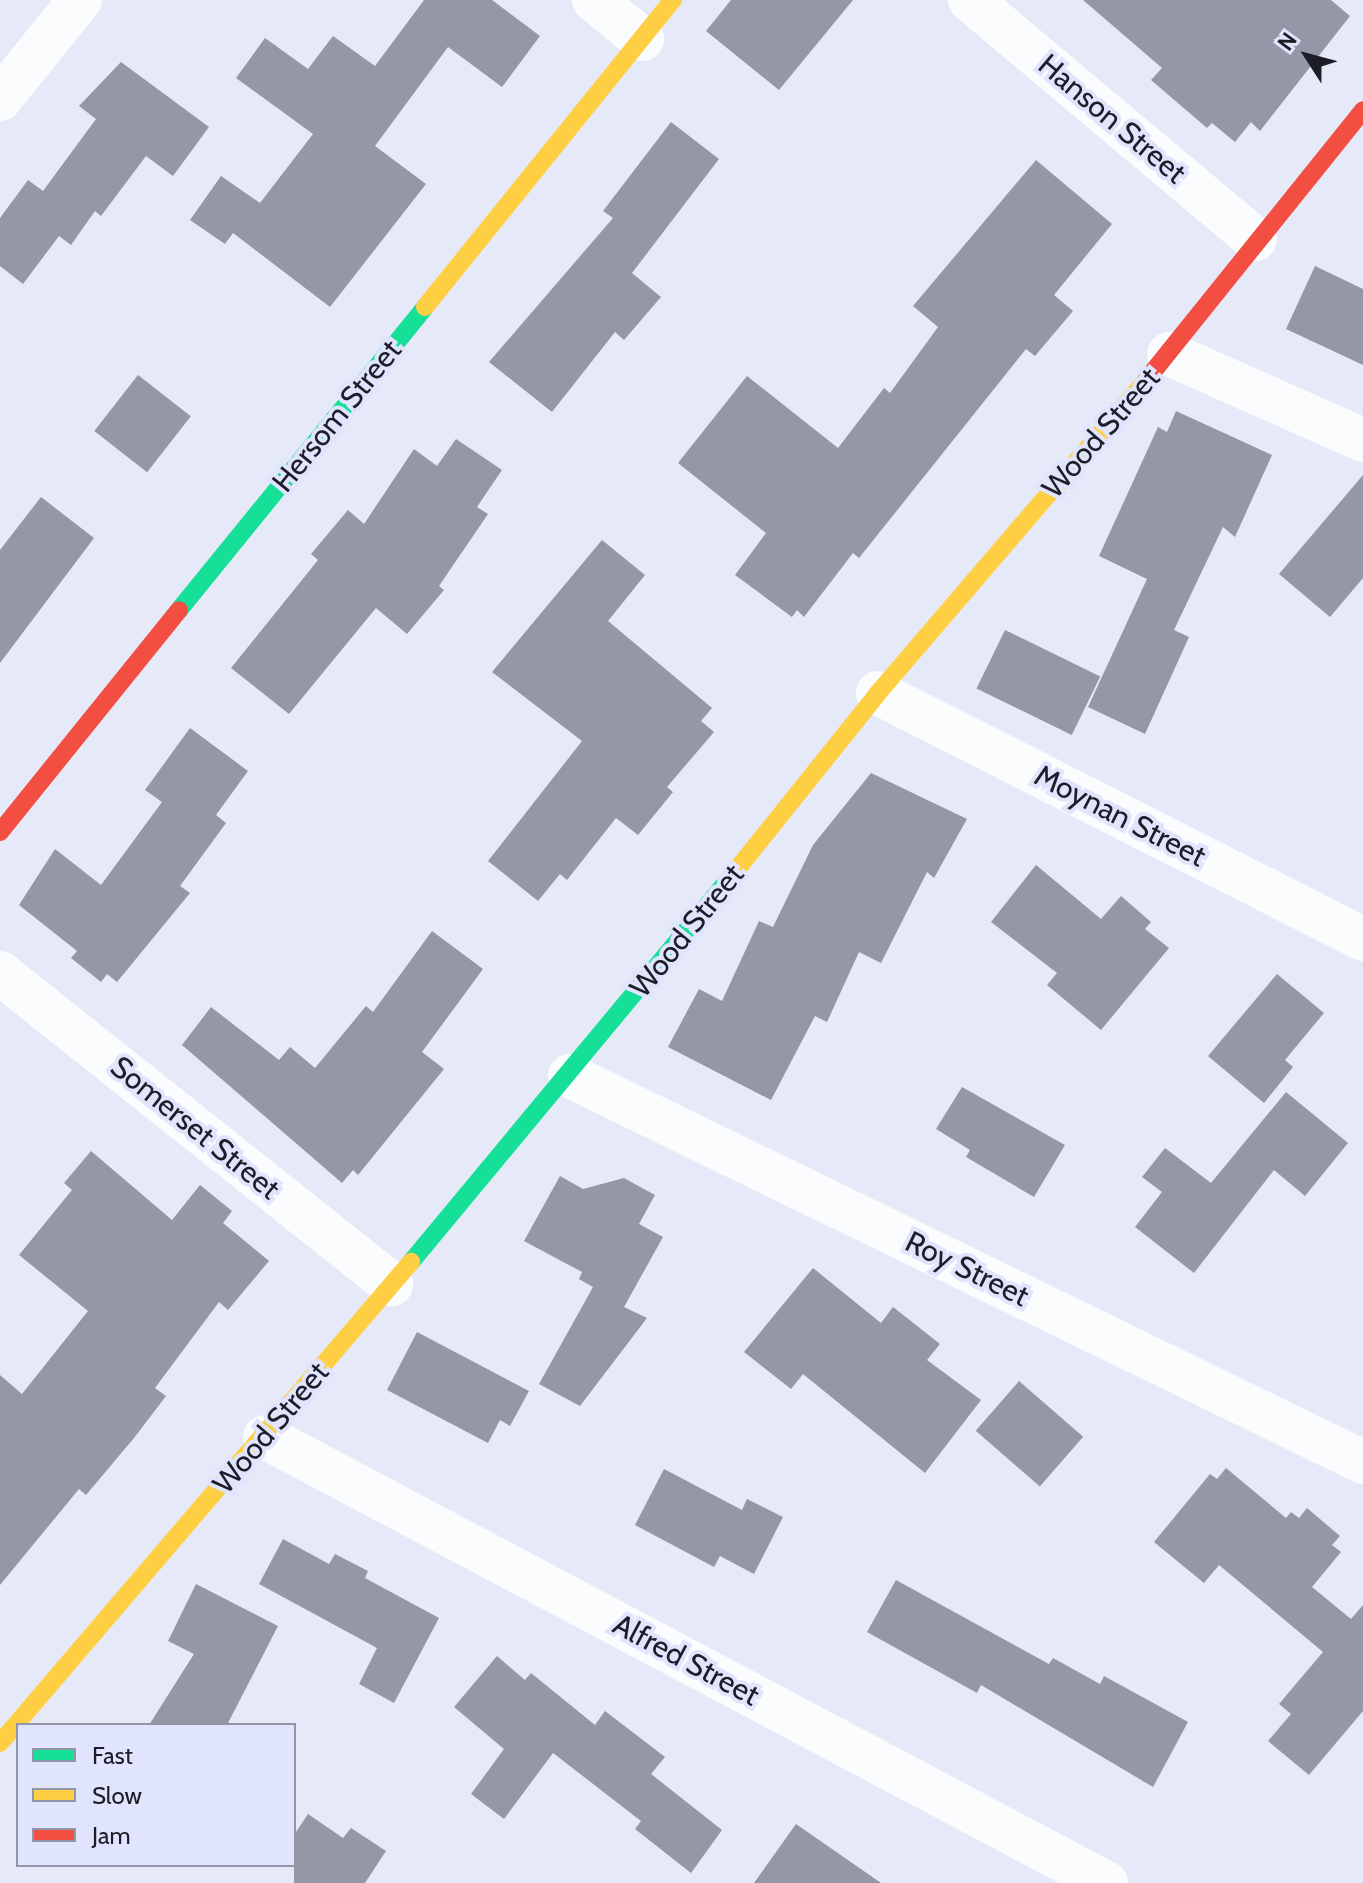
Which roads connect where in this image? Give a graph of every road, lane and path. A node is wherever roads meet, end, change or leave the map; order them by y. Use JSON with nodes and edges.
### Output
{"nodes":[{"id":1,"x":80,"y":0,"type":"edge"},
{"id":2,"x":594,"y":0,"type":"edge"},
{"id":3,"x":673,"y":0,"type":"edge"},
{"id":4,"x":970,"y":0,"type":"edge"},
{"id":5,"x":642,"y":39,"type":"junction"},
{"id":6,"x":0,"y":99,"type":"edge"},
{"id":7,"x":1363,"y":110,"type":"edge"},
{"id":8,"x":1255,"y":239,"type":"junction"},
{"id":9,"x":1169,"y":354,"type":"junction"},
{"id":10,"x":1363,"y":440,"type":"edge"},
{"id":11,"x":878,"y":693,"type":"junction"},
{"id":12,"x":0,"y":832,"type":"edge"},
{"id":13,"x":1363,"y":939,"type":"edge"},
{"id":14,"x":0,"y":973,"type":"edge"},
{"id":15,"x":570,"y":1076,"type":"junction"},
{"id":16,"x":391,"y":1284,"type":"junction"},
{"id":17,"x":265,"y":1437,"type":"junction"},
{"id":18,"x":1363,"y":1462,"type":"edge"},
{"id":19,"x":17,"y":1723,"type":"edge"},
{"id":20,"x":16,"y":1725,"type":"edge"},
{"id":21,"x":0,"y":1743,"type":"edge"},
{"id":22,"x":1106,"y":1883,"type":"edge"}],
"edges":[{"from":1,"to":6,"type":"street"},
{"from":2,"to":5,"type":"street"},
{"from":3,"to":5,"type":"street","name":"Hersom Street"},
{"from":4,"to":8,"type":"street","name":"Hanson Street"},
{"from":5,"to":12,"type":"street","name":"Hersom Street"},
{"from":7,"to":8,"type":"street","name":"Wood Street"},
{"from":8,"to":9,"type":"street","name":"Wood Street"},
{"from":9,"to":10,"type":"street"},
{"from":9,"to":11,"type":"street","name":"Wood Street"},
{"from":11,"to":13,"type":"street","name":"Moynan Street"},
{"from":11,"to":15,"type":"street","name":"Wood Street"},
{"from":14,"to":16,"type":"street","name":"Somerset Street"},
{"from":15,"to":16,"type":"street","name":"Wood Street"},
{"from":15,"to":18,"type":"street","name":"Roy Street"},
{"from":16,"to":17,"type":"street","name":"Wood Street"},
{"from":17,"to":19,"type":"street","name":"Wood Street"},
{"from":17,"to":22,"type":"street","name":"Alfred Street"},
{"from":20,"to":21,"type":"street","name":"Wood Street"}]}
